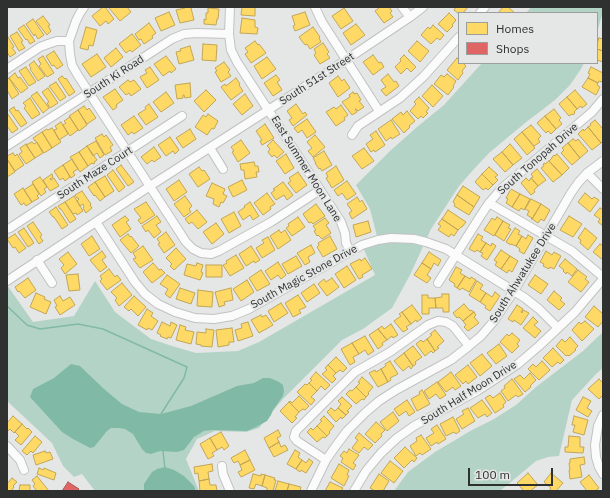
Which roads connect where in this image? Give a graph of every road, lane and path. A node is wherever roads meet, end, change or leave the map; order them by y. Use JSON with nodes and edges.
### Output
{"nodes":[{"id":1,"x":84,"y":7,"type":"edge"},
{"id":2,"x":230,"y":7,"type":"edge"},
{"id":3,"x":315,"y":7,"type":"edge"},
{"id":4,"x":402,"y":7,"type":"edge"},
{"id":5,"x":422,"y":7,"type":"edge"},
{"id":6,"x":410,"y":17,"type":"junction"},
{"id":7,"x":229,"y":34,"type":"junction"},
{"id":8,"x":458,"y":38,"type":"edge"},
{"id":9,"x":69,"y":41,"type":"junction"},
{"id":10,"x":346,"y":60,"type":"junction"},
{"id":11,"x":7,"y":69,"type":"edge"},
{"id":12,"x":89,"y":92,"type":"junction"},
{"id":13,"x":603,"y":99,"type":"edge"},
{"id":14,"x":269,"y":110,"type":"junction"},
{"id":15,"x":379,"y":111,"type":"junction"},
{"id":16,"x":182,"y":116,"type":"dead end"},
{"id":17,"x":352,"y":135,"type":"dead end"},
{"id":18,"x":7,"y":146,"type":"edge"},
{"id":19,"x":210,"y":148,"type":"junction"},
{"id":20,"x":127,"y":151,"type":"junction"},
{"id":21,"x":603,"y":161,"type":"edge"},
{"id":22,"x":223,"y":170,"type":"dead end"},
{"id":23,"x":587,"y":173,"type":"junction"},
{"id":24,"x":150,"y":186,"type":"junction"},
{"id":25,"x":603,"y":189,"type":"edge"},
{"id":26,"x":320,"y":190,"type":"junction"},
{"id":27,"x":489,"y":203,"type":"junction"},
{"id":28,"x":96,"y":222,"type":"junction"},
{"id":29,"x":7,"y":229,"type":"edge"},
{"id":30,"x":546,"y":236,"type":"junction"},
{"id":31,"x":350,"y":251,"type":"junction"},
{"id":32,"x":455,"y":254,"type":"junction"},
{"id":33,"x":37,"y":260,"type":"junction"},
{"id":34,"x":603,"y":278,"type":"edge"},
{"id":35,"x":7,"y":281,"type":"edge"},
{"id":36,"x":52,"y":282,"type":"dead end"},
{"id":37,"x":438,"y":283,"type":"dead end"},
{"id":38,"x":514,"y":291,"type":"junction"},
{"id":39,"x":558,"y":328,"type":"junction"},
{"id":40,"x":469,"y":346,"type":"junction"},
{"id":41,"x":603,"y":415,"type":"edge"},
{"id":42,"x":7,"y":446,"type":"edge"},
{"id":43,"x":326,"y":460,"type":"junction"},
{"id":44,"x":222,"y":466,"type":"dead end"},
{"id":45,"x":24,"y":470,"type":"dead end"},
{"id":46,"x":603,"y":474,"type":"edge"},
{"id":47,"x":230,"y":491,"type":"edge"},
{"id":48,"x":311,"y":491,"type":"edge"},
{"id":49,"x":354,"y":491,"type":"edge"}],
"edges":[{"from":1,"to":9,"type":"street"},
{"from":2,"to":7,"type":"street","name":"East Summer Moon Lane"},
{"from":3,"to":10,"type":"street"},
{"from":4,"to":6,"type":"street"},
{"from":5,"to":6,"type":"street","name":"South 51st Street"},
{"from":6,"to":10,"type":"street","name":"South 51st Street"},
{"from":7,"to":12,"type":"street","name":"South Ki Road"},
{"from":7,"to":14,"type":"street","name":"East Summer Moon Lane"},
{"from":8,"to":15,"type":"street"},
{"from":9,"to":11,"type":"street"},
{"from":9,"to":12,"type":"street"},
{"from":10,"to":14,"type":"street","name":"South 51st Street"},
{"from":10,"to":15,"type":"street"},
{"from":12,"to":18,"type":"street","name":"South Ki Road"},
{"from":12,"to":20,"type":"street"},
{"from":13,"to":27,"type":"street","name":"South Tonopah Drive"},
{"from":14,"to":19,"type":"street","name":"South 51st Street"},
{"from":14,"to":26,"type":"street","name":"East Summer Moon Lane"},
{"from":15,"to":17,"type":"street"},
{"from":16,"to":20,"type":"street","name":"South Maze Court"},
{"from":19,"to":22,"type":"street"},
{"from":19,"to":24,"type":"street","name":"South 51st Street"},
{"from":20,"to":24,"type":"street"},
{"from":20,"to":29,"type":"street","name":"South Maze Court"},
{"from":21,"to":23,"type":"street","name":"South Ahwatukee Drive"},
{"from":23,"to":25,"type":"street"},
{"from":23,"to":30,"type":"street","name":"South Ahwatukee Drive"},
{"from":24,"to":26,"type":"street"},
{"from":24,"to":28,"type":"street","name":"South 51st Street"},
{"from":26,"to":31,"type":"street","name":"East Summer Moon Lane"},
{"from":27,"to":30,"type":"street"},
{"from":27,"to":32,"type":"street","name":"South Tonopah Drive"},
{"from":28,"to":31,"type":"street","name":"South Magic Stone Drive"},
{"from":28,"to":33,"type":"street","name":"South 51st Street"},
{"from":30,"to":34,"type":"street"},
{"from":30,"to":38,"type":"street","name":"South Ahwatukee Drive"},
{"from":31,"to":32,"type":"street","name":"South Magic Stone Drive"},
{"from":32,"to":37,"type":"street","name":"South Tonopah Drive"},
{"from":32,"to":38,"type":"street","name":"South Magic Stone Drive"},
{"from":33,"to":35,"type":"street","name":"South 51st Street"},
{"from":33,"to":36,"type":"street"},
{"from":34,"to":39,"type":"street","name":"South Half Moon Drive"},
{"from":38,"to":39,"type":"street","name":"South Magic Stone Drive"},
{"from":38,"to":40,"type":"street","name":"South Ahwatukee Drive"},
{"from":39,"to":49,"type":"street","name":"South Half Moon Drive"},
{"from":40,"to":43,"type":"street","name":"South Ahwatukee Drive"},
{"from":40,"to":43,"type":"street"},
{"from":41,"to":46,"type":"street"},
{"from":42,"to":45,"type":"street"},
{"from":43,"to":48,"type":"street","name":"South Ahwatukee Drive"},
{"from":44,"to":47,"type":"street"}]}
